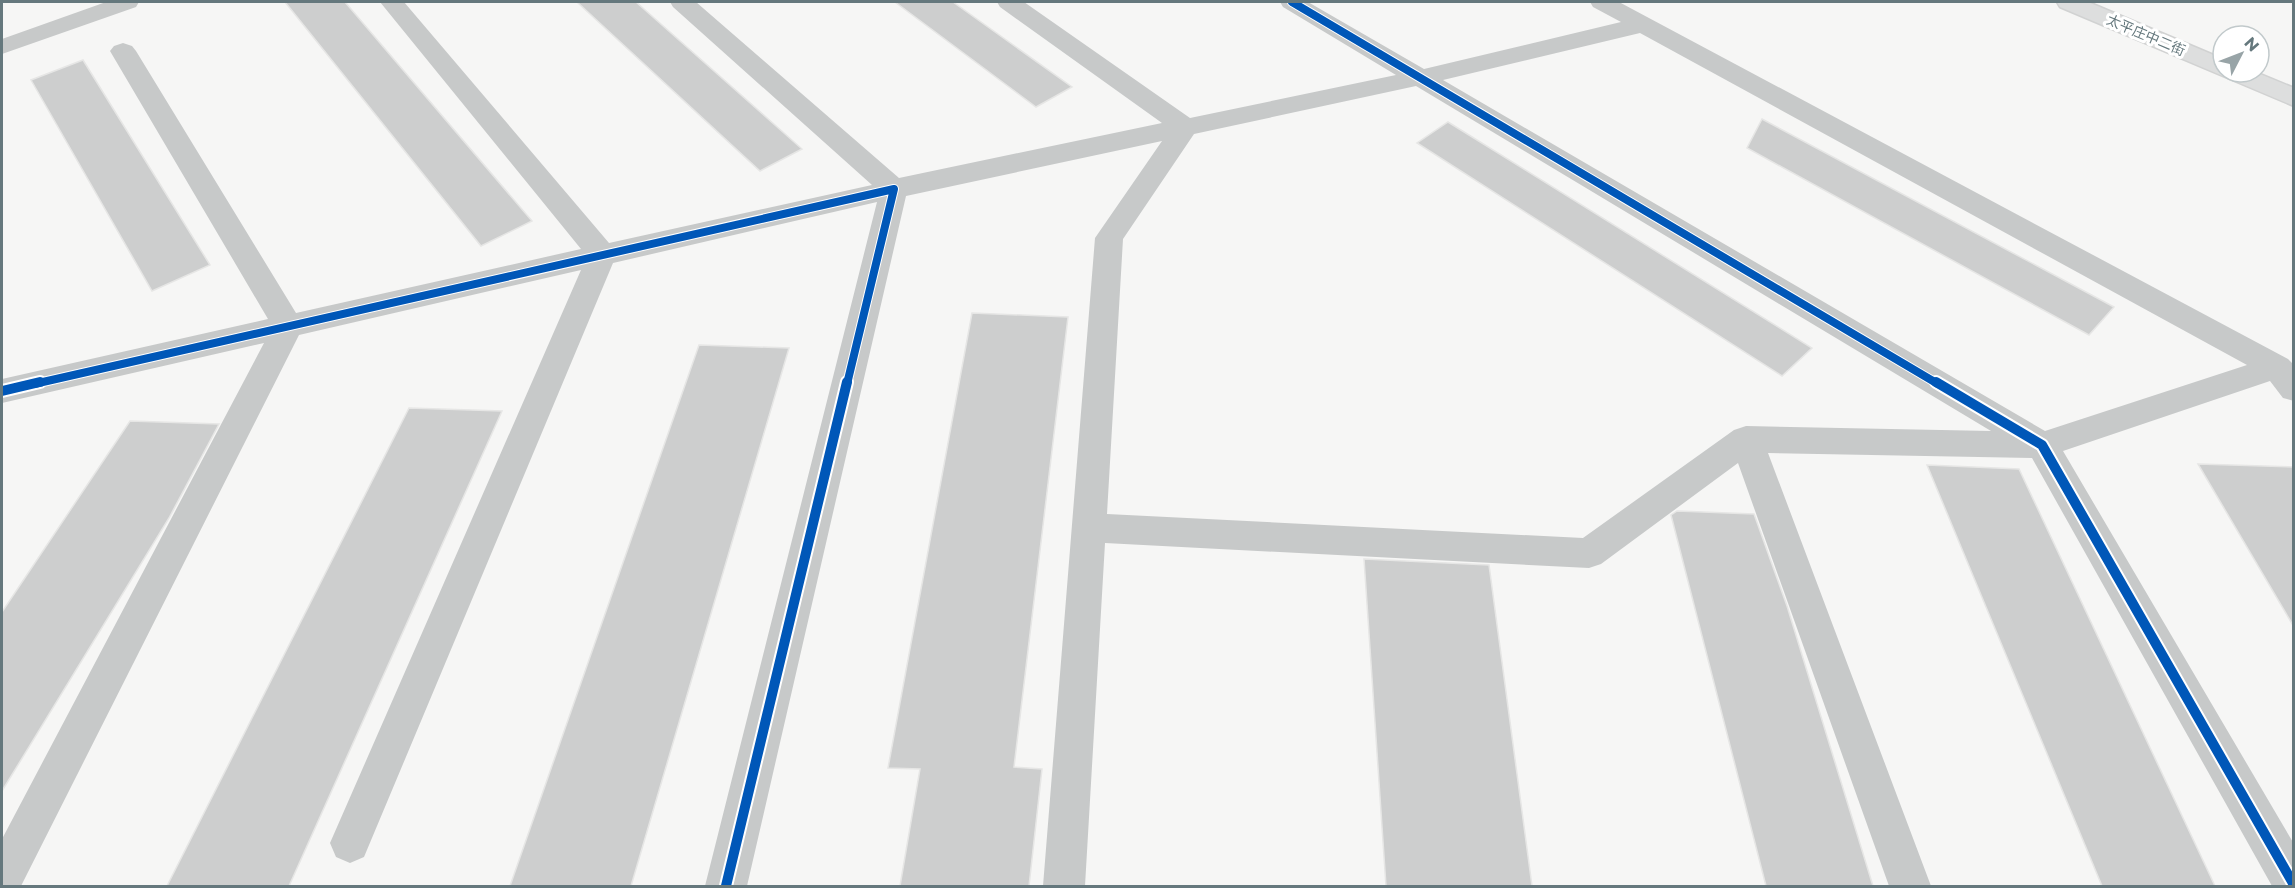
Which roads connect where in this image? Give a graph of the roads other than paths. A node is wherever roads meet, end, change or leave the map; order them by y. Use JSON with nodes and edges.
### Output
{"nodes":[{"id":1,"x":127,"y":2,"type":"edge"},
{"id":2,"x":392,"y":2,"type":"edge"},
{"id":3,"x":682,"y":2,"type":"edge"},
{"id":4,"x":1009,"y":2,"type":"edge"},
{"id":5,"x":1292,"y":2,"type":"edge"},
{"id":6,"x":1602,"y":2,"type":"edge"},
{"id":7,"x":2069,"y":2,"type":"edge"},
{"id":8,"x":2124,"y":2,"type":"edge"},
{"id":9,"x":1645,"y":24,"type":"junction"},
{"id":10,"x":2211,"y":38,"type":"edge"},
{"id":11,"x":2,"y":47,"type":"edge"},
{"id":12,"x":123,"y":51,"type":"dead end"},
{"id":13,"x":2211,"y":63,"type":"edge"},
{"id":14,"x":2271,"y":63,"type":"edge"},
{"id":15,"x":2294,"y":73,"type":"edge"},
{"id":16,"x":1418,"y":78,"type":"junction"},
{"id":17,"x":2261,"y":84,"type":"edge"},
{"id":18,"x":2294,"y":98,"type":"edge"},
{"id":19,"x":1185,"y":127,"type":"junction"},
{"id":20,"x":894,"y":189,"type":"junction"},
{"id":21,"x":602,"y":255,"type":"junction"},
{"id":22,"x":288,"y":326,"type":"junction"},
{"id":23,"x":2285,"y":378,"type":"edge"},
{"id":24,"x":2,"y":390,"type":"edge"},
{"id":25,"x":1746,"y":439,"type":"junction"},
{"id":26,"x":2042,"y":445,"type":"junction"},
{"id":27,"x":1089,"y":528,"type":"junction"},
{"id":28,"x":350,"y":843,"type":"dead end"},
{"id":29,"x":2,"y":881,"type":"edge"},
{"id":30,"x":2294,"y":885,"type":"edge"},
{"id":31,"x":726,"y":886,"type":"edge"},
{"id":32,"x":1064,"y":886,"type":"edge"},
{"id":33,"x":1910,"y":886,"type":"edge"}],
"edges":[{"from":1,"to":11,"type":"street"},
{"from":2,"to":21,"type":"street"},
{"from":3,"to":20,"type":"street"},
{"from":4,"to":19,"type":"street"},
{"from":5,"to":16,"type":"street"},
{"from":6,"to":9,"type":"street"},
{"from":7,"to":13,"type":"main road","name":"太平庄中二街"},
{"from":8,"to":10,"type":"main road","name":"太平庄中二街"},
{"from":9,"to":16,"type":"street"},
{"from":9,"to":23,"type":"street"},
{"from":12,"to":22,"type":"street"},
{"from":14,"to":15,"type":"main road"},
{"from":16,"to":19,"type":"street"},
{"from":16,"to":26,"type":"street"},
{"from":17,"to":18,"type":"main road"},
{"from":19,"to":20,"type":"street"},
{"from":19,"to":27,"type":"street"},
{"from":20,"to":21,"type":"street"},
{"from":20,"to":31,"type":"street"},
{"from":21,"to":22,"type":"street"},
{"from":21,"to":28,"type":"street"},
{"from":22,"to":24,"type":"street"},
{"from":22,"to":29,"type":"street"},
{"from":23,"to":26,"type":"street"},
{"from":25,"to":26,"type":"street"},
{"from":25,"to":27,"type":"street"},
{"from":25,"to":33,"type":"street"},
{"from":26,"to":30,"type":"street"},
{"from":27,"to":32,"type":"street"}]}
